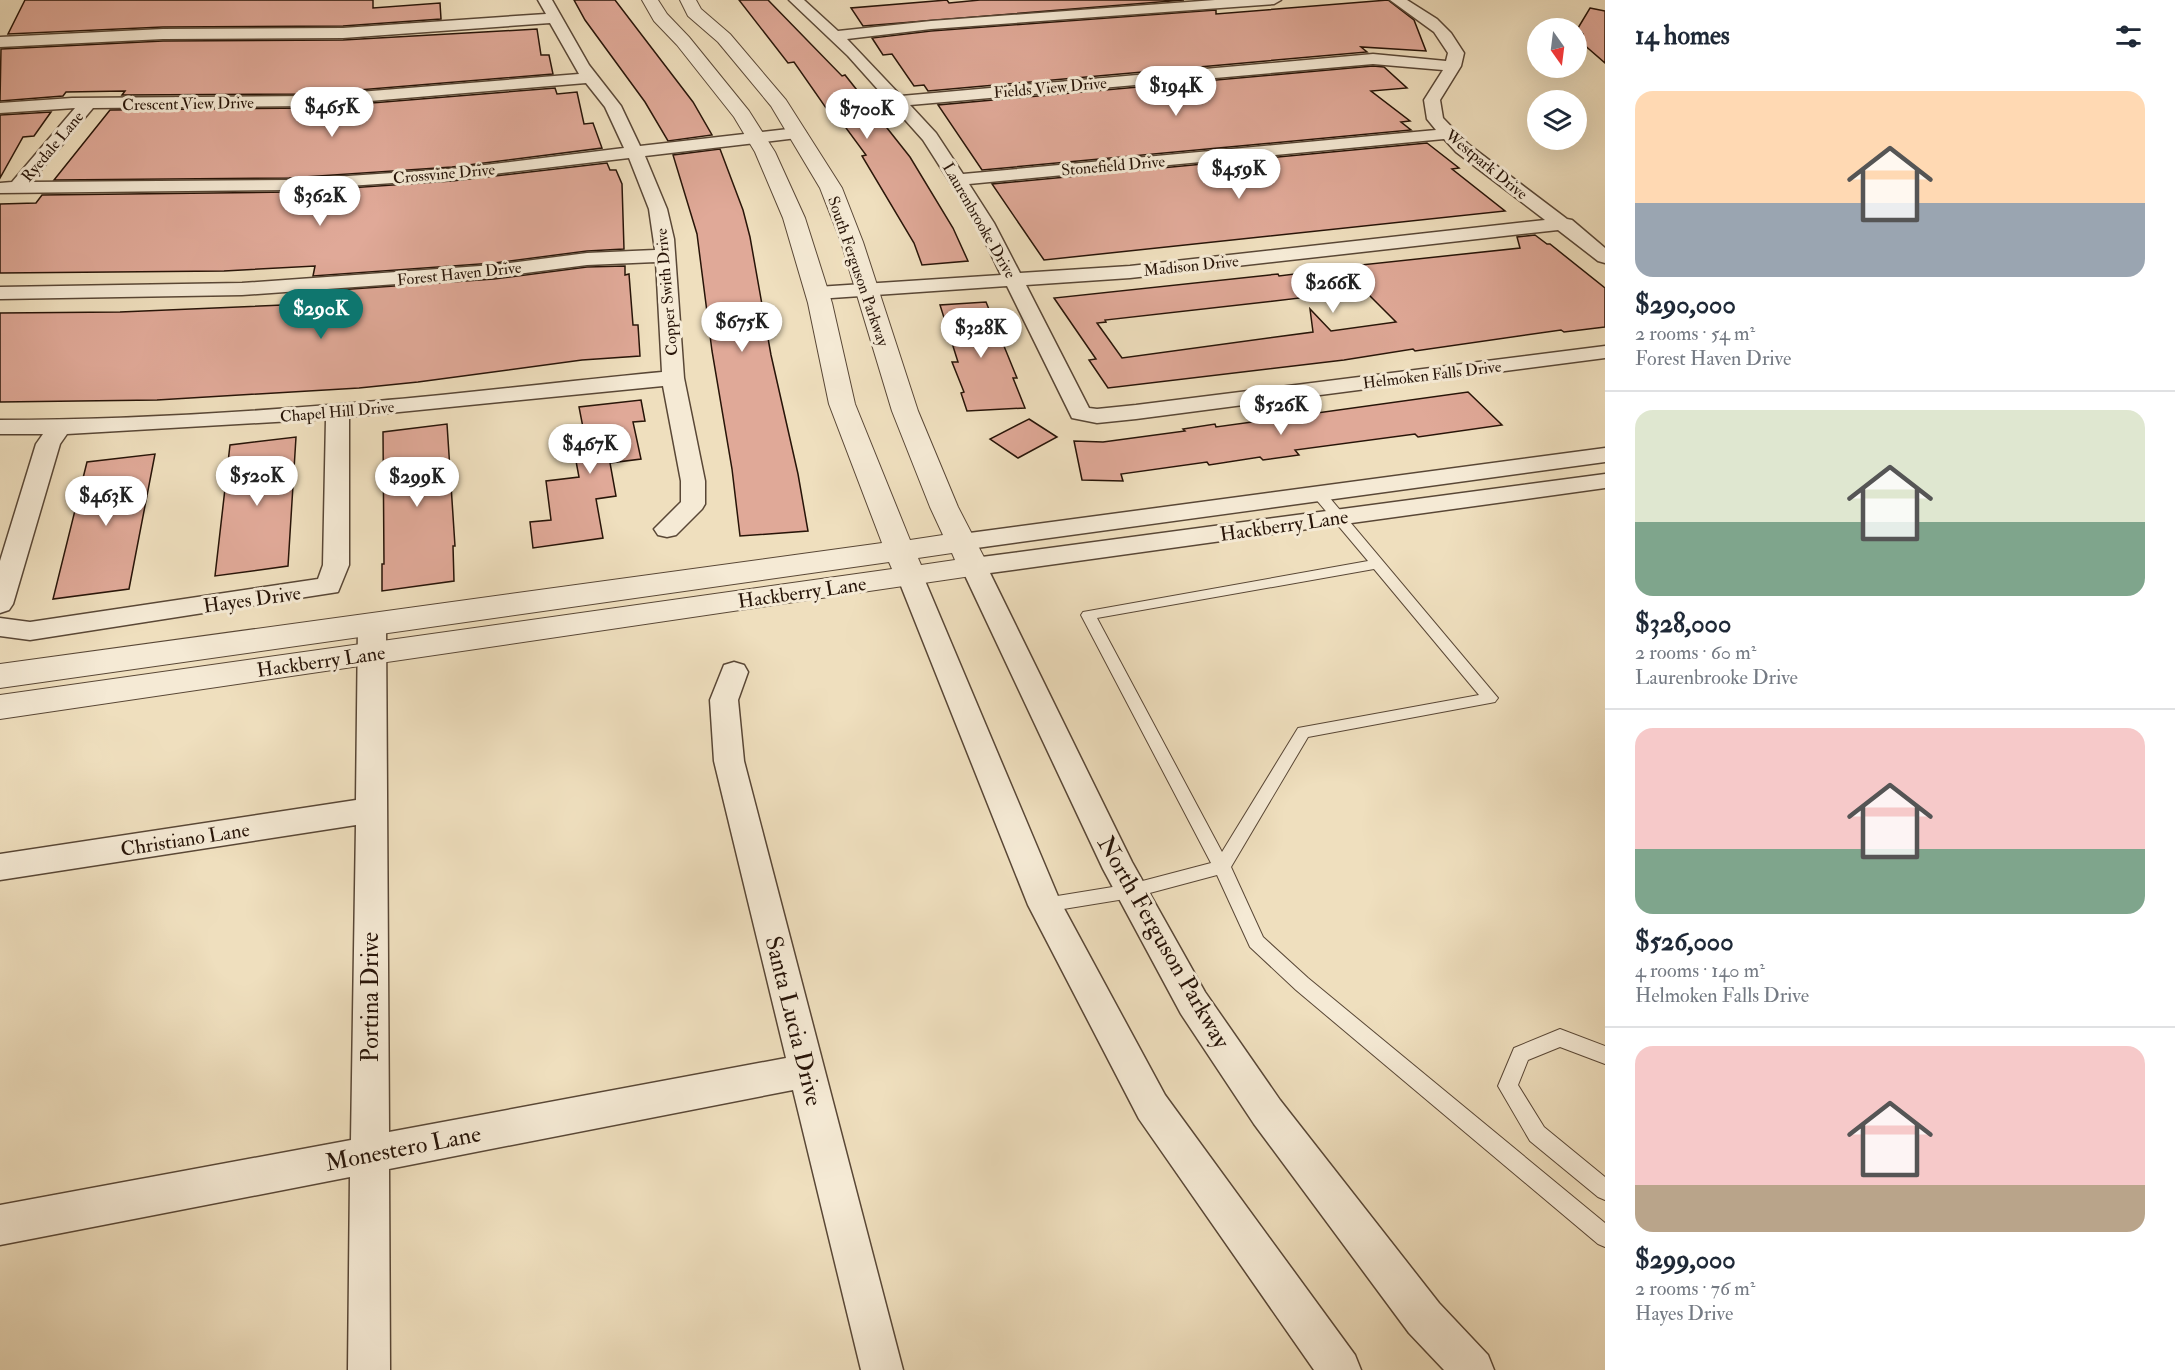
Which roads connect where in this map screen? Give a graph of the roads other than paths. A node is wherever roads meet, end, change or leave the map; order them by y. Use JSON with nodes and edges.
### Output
{"nodes":[{"id":1,"x":650,"y":0,"type":"edge"},
{"id":2,"x":688,"y":0,"type":"edge"},
{"id":3,"x":796,"y":0,"type":"edge"},
{"id":4,"x":1274,"y":0,"type":"edge"},
{"id":5,"x":1397,"y":0,"type":"edge"},
{"id":6,"x":465,"y":8,"type":"dead end"},
{"id":7,"x":549,"y":9,"type":"edge"},
{"id":8,"x":465,"y":24,"type":"junction"},
{"id":9,"x":834,"y":36,"type":"junction"},
{"id":10,"x":0,"y":42,"type":"edge"},
{"id":11,"x":1453,"y":66,"type":"junction"},
{"id":12,"x":591,"y":78,"type":"junction"},
{"id":13,"x":898,"y":101,"type":"junction"},
{"id":14,"x":88,"y":104,"type":"junction"},
{"id":15,"x":0,"y":108,"type":"edge"},
{"id":16,"x":797,"y":133,"type":"junction"},
{"id":17,"x":1446,"y":134,"type":"junction"},
{"id":18,"x":756,"y":137,"type":"junction"},
{"id":19,"x":633,"y":152,"type":"junction"},
{"id":20,"x":958,"y":180,"type":"junction"},
{"id":21,"x":9,"y":188,"type":"edge"},
{"id":22,"x":1565,"y":224,"type":"junction"},
{"id":23,"x":665,"y":256,"type":"junction"},
{"id":24,"x":1605,"y":257,"type":"edge"},
{"id":25,"x":1014,"y":281,"type":"junction"},
{"id":26,"x":867,"y":292,"type":"junction"},
{"id":27,"x":0,"y":293,"type":"edge"},
{"id":28,"x":817,"y":293,"type":"junction"},
{"id":29,"x":1605,"y":352,"type":"edge"},
{"id":30,"x":673,"y":378,"type":"junction"},
{"id":31,"x":338,"y":411,"type":"junction"},
{"id":32,"x":1080,"y":412,"type":"joint"},
{"id":33,"x":0,"y":427,"type":"edge"},
{"id":34,"x":60,"y":427,"type":"junction"},
{"id":35,"x":1605,"y":455,"type":"edge"},
{"id":36,"x":1605,"y":481,"type":"edge"},
{"id":37,"x":1319,"y":494,"type":"junction"},
{"id":38,"x":1337,"y":517,"type":"junction"},
{"id":39,"x":666,"y":529,"type":"dead end"},
{"id":40,"x":968,"y":554,"type":"junction"},
{"id":41,"x":905,"y":563,"type":"junction"},
{"id":42,"x":1376,"y":564,"type":"junction"},
{"id":43,"x":0,"y":604,"type":"edge"},
{"id":44,"x":0,"y":627,"type":"edge"},
{"id":45,"x":372,"y":639,"type":"junction"},
{"id":46,"x":734,"y":672,"type":"dead end"},
{"id":47,"x":0,"y":676,"type":"edge"},
{"id":48,"x":0,"y":707,"type":"edge"},
{"id":49,"x":371,"y":810,"type":"junction"},
{"id":50,"x":0,"y":867,"type":"edge"},
{"id":51,"x":1222,"y":867,"type":"junction"},
{"id":52,"x":1131,"y":891,"type":"junction"},
{"id":53,"x":1045,"y":905,"type":"junction"},
{"id":54,"x":1605,"y":1055,"type":"edge"},
{"id":55,"x":807,"y":1071,"type":"junction"},
{"id":56,"x":370,"y":1154,"type":"junction"},
{"id":57,"x":1605,"y":1190,"type":"edge"},
{"id":58,"x":0,"y":1225,"type":"edge"},
{"id":59,"x":1605,"y":1237,"type":"edge"},
{"id":60,"x":369,"y":1370,"type":"edge"},
{"id":61,"x":882,"y":1370,"type":"edge"},
{"id":62,"x":1340,"y":1370,"type":"edge"},
{"id":63,"x":1473,"y":1370,"type":"edge"}],
"edges":[{"from":1,"to":18,"type":"street"},
{"from":2,"to":16,"type":"street","name":"South Ferguson Parkway"},
{"from":3,"to":9,"type":"street","name":"Laurenbrooke Drive"},
{"from":4,"to":9,"type":"street"},
{"from":5,"to":11,"type":"street"},
{"from":6,"to":8,"type":"street"},
{"from":7,"to":8,"type":"street"},
{"from":7,"to":12,"type":"street","name":"Copper Swith Drive"},
{"from":8,"to":10,"type":"street"},
{"from":9,"to":13,"type":"street","name":"Laurenbrooke Drive"},
{"from":11,"to":13,"type":"street","name":"Fields View Drive"},
{"from":11,"to":17,"type":"street","name":"Westpark Drive"},
{"from":12,"to":14,"type":"street","name":"Crescent View Drive"},
{"from":12,"to":19,"type":"street","name":"Copper Swith Drive"},
{"from":13,"to":20,"type":"street","name":"Laurenbrooke Drive"},
{"from":14,"to":15,"type":"street","name":"Crescent View Drive"},
{"from":14,"to":21,"type":"street","name":"Ryedale Lane"},
{"from":16,"to":18,"type":"street","name":"Crossvine Drive"},
{"from":16,"to":26,"type":"street","name":"South Ferguson Parkway"},
{"from":17,"to":20,"type":"street","name":"Stonefield Drive"},
{"from":17,"to":22,"type":"street","name":"Westpark Drive"},
{"from":18,"to":19,"type":"street","name":"Crossvine Drive"},
{"from":18,"to":28,"type":"street"},
{"from":19,"to":21,"type":"street","name":"Crossvine Drive"},
{"from":19,"to":23,"type":"street","name":"Copper Swith Drive"},
{"from":20,"to":25,"type":"street","name":"Laurenbrooke Drive"},
{"from":22,"to":24,"type":"street","name":"Westpark Drive"},
{"from":22,"to":25,"type":"street","name":"Madison Drive"},
{"from":23,"to":27,"type":"street","name":"Forest Haven Drive"},
{"from":23,"to":30,"type":"street","name":"Copper Swith Drive"},
{"from":25,"to":26,"type":"street","name":"Madison Drive"},
{"from":25,"to":32,"type":"street","name":"Laurenbrooke Drive"},
{"from":26,"to":28,"type":"street","name":"Madison Drive"},
{"from":26,"to":40,"type":"street","name":"South Ferguson Parkway"},
{"from":28,"to":41,"type":"street"},
{"from":29,"to":32,"type":"street","name":"Helmoken Falls Drive"},
{"from":30,"to":31,"type":"street","name":"Chapel Hill Drive"},
{"from":30,"to":39,"type":"street","name":"Copper Swith Drive"},
{"from":31,"to":34,"type":"street","name":"Chapel Hill Drive"},
{"from":31,"to":44,"type":"street","name":"Hayes Drive"},
{"from":33,"to":34,"type":"street","name":"Chapel Hill Drive"},
{"from":34,"to":43,"type":"street"},
{"from":35,"to":37,"type":"street","name":"Hackberry Lane"},
{"from":36,"to":38,"type":"street","name":"Hackberry Lane"},
{"from":37,"to":38,"type":"lane"},
{"from":37,"to":40,"type":"street","name":"Hackberry Lane"},
{"from":38,"to":40,"type":"street","name":"Hackberry Lane"},
{"from":38,"to":42,"type":"lane"},
{"from":40,"to":41,"type":"street","name":"Hackberry Lane"},
{"from":40,"to":52,"type":"street","name":"North Ferguson Parkway"},
{"from":41,"to":45,"type":"street","name":"Hackberry Lane"},
{"from":41,"to":53,"type":"street"},
{"from":42,"to":51,"type":"lane"},
{"from":42,"to":51,"type":"lane"},
{"from":45,"to":47,"type":"street","name":"Hackberry Lane"},
{"from":45,"to":48,"type":"street","name":"Hackberry Lane"},
{"from":45,"to":49,"type":"street","name":"Portina Drive"},
{"from":46,"to":55,"type":"street","name":"Santa Lucia Drive"},
{"from":49,"to":50,"type":"street","name":"Christiano Lane"},
{"from":49,"to":56,"type":"street","name":"Portina Drive"},
{"from":51,"to":52,"type":"lane"},
{"from":51,"to":59,"type":"lane"},
{"from":52,"to":53,"type":"lane"},
{"from":52,"to":63,"type":"street","name":"North Ferguson Parkway"},
{"from":53,"to":62,"type":"street"},
{"from":54,"to":57,"type":"lane"},
{"from":55,"to":56,"type":"street","name":"Monestero Lane"},
{"from":55,"to":61,"type":"street","name":"Santa Lucia Drive"},
{"from":56,"to":58,"type":"street","name":"Monestero Lane"},
{"from":56,"to":60,"type":"street","name":"Portina Drive"}]}
